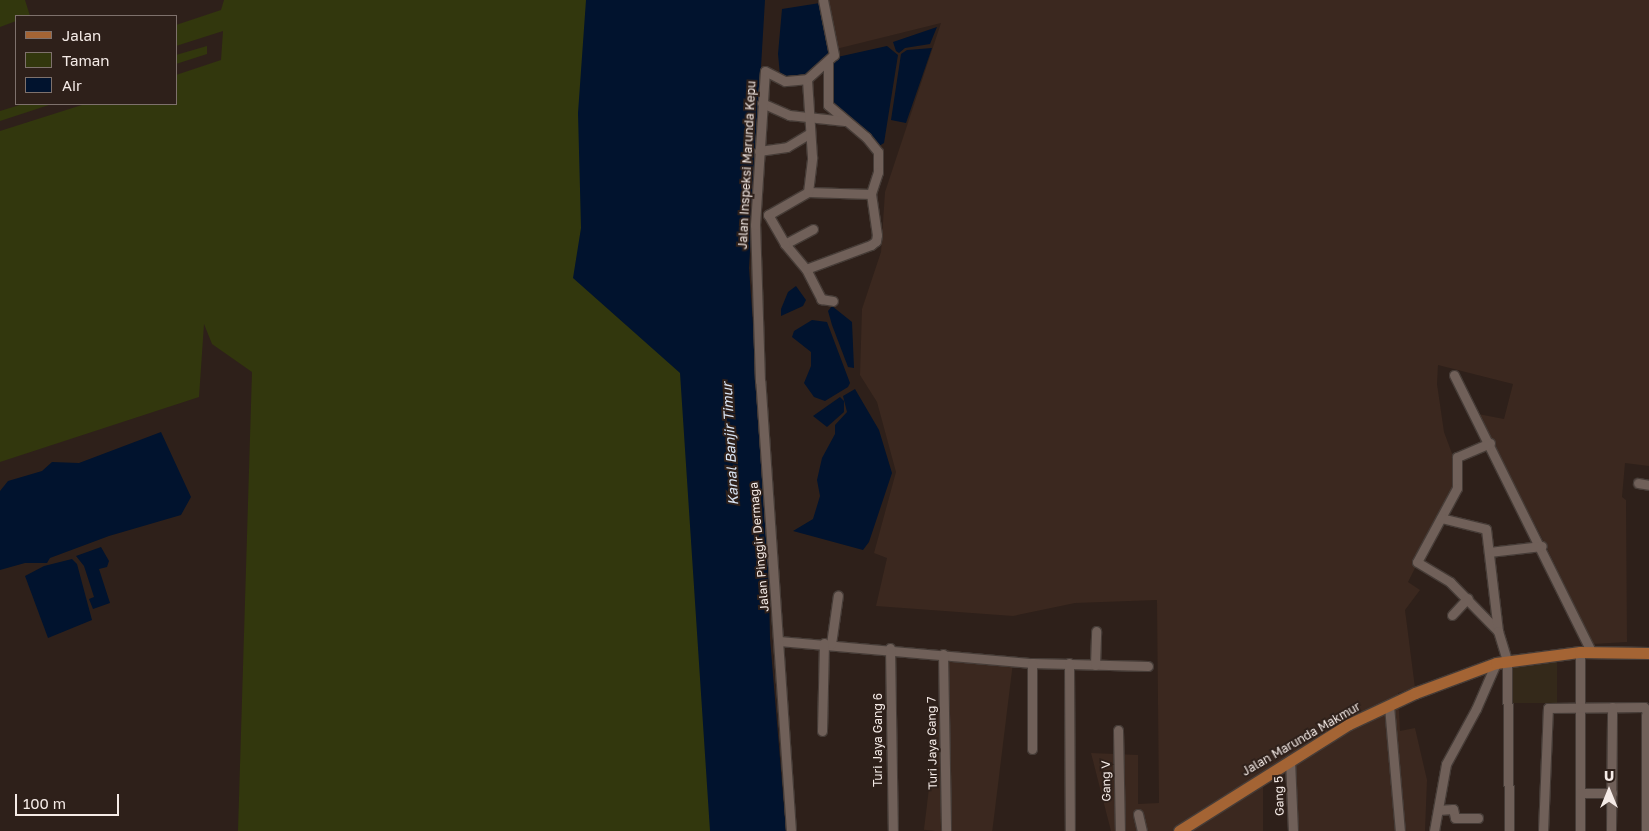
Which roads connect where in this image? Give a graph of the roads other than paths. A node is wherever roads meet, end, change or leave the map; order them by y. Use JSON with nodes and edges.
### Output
{"nodes":[{"id":1,"x":823,"y":0,"type":"edge"},
{"id":2,"x":828,"y":62,"type":"junction"},
{"id":3,"x":807,"y":79,"type":"junction"},
{"id":4,"x":762,"y":103,"type":"junction"},
{"id":5,"x":808,"y":118,"type":"junction"},
{"id":6,"x":846,"y":121,"type":"junction"},
{"id":7,"x":809,"y":134,"type":"junction"},
{"id":8,"x":759,"y":151,"type":"junction"},
{"id":9,"x":808,"y":192,"type":"junction"},
{"id":10,"x":871,"y":194,"type":"junction"},
{"id":11,"x":772,"y":223,"type":"junction"},
{"id":12,"x":755,"y":225,"type":"junction"},
{"id":13,"x":812,"y":229,"type":"dead end"},
{"id":14,"x":785,"y":244,"type":"junction"},
{"id":15,"x":755,"y":261,"type":"joint"},
{"id":16,"x":806,"y":269,"type":"junction"},
{"id":17,"x":833,"y":301,"type":"dead end"},
{"id":18,"x":1454,"y":375,"type":"dead end"},
{"id":19,"x":1490,"y":443,"type":"junction"},
{"id":20,"x":1638,"y":483,"type":"dead end"},
{"id":21,"x":1649,"y":486,"type":"edge"},
{"id":22,"x":1441,"y":518,"type":"junction"},
{"id":23,"x":1542,"y":546,"type":"junction"},
{"id":24,"x":1489,"y":552,"type":"junction"},
{"id":25,"x":838,"y":594,"type":"dead end"},
{"id":26,"x":1468,"y":598,"type":"junction"},
{"id":27,"x":1452,"y":615,"type":"dead end"},
{"id":28,"x":1096,"y":630,"type":"dead end"},
{"id":29,"x":1498,"y":631,"type":"junction"},
{"id":30,"x":779,"y":641,"type":"junction"},
{"id":31,"x":828,"y":644,"type":"junction"},
{"id":32,"x":890,"y":648,"type":"junction"},
{"id":33,"x":1586,"y":652,"type":"junction"},
{"id":34,"x":1649,"y":653,"type":"edge"},
{"id":35,"x":943,"y":654,"type":"junction"},
{"id":36,"x":1502,"y":662,"type":"junction"},
{"id":37,"x":1032,"y":663,"type":"junction"},
{"id":38,"x":1069,"y":663,"type":"junction"},
{"id":39,"x":1095,"y":664,"type":"junction"},
{"id":40,"x":1148,"y":666,"type":"dead end"},
{"id":41,"x":1390,"y":706,"type":"junction"},
{"id":42,"x":1580,"y":707,"type":"junction"},
{"id":43,"x":1612,"y":707,"type":"junction"},
{"id":44,"x":1648,"y":715,"type":"edge"},
{"id":45,"x":1118,"y":730,"type":"dead end"},
{"id":46,"x":822,"y":731,"type":"dead end"},
{"id":47,"x":1032,"y":749,"type":"dead end"},
{"id":48,"x":1290,"y":760,"type":"junction"},
{"id":49,"x":1580,"y":793,"type":"junction"},
{"id":50,"x":1612,"y":793,"type":"junction"},
{"id":51,"x":1438,"y":810,"type":"junction"},
{"id":52,"x":1138,"y":814,"type":"dead end"},
{"id":53,"x":1478,"y":818,"type":"dead end"},
{"id":54,"x":791,"y":831,"type":"edge"},
{"id":55,"x":893,"y":831,"type":"edge"},
{"id":56,"x":946,"y":831,"type":"edge"},
{"id":57,"x":1070,"y":831,"type":"edge"},
{"id":58,"x":1120,"y":831,"type":"edge"},
{"id":59,"x":1142,"y":831,"type":"edge"},
{"id":60,"x":1179,"y":831,"type":"edge"},
{"id":61,"x":1293,"y":831,"type":"edge"},
{"id":62,"x":1400,"y":831,"type":"edge"},
{"id":63,"x":1434,"y":831,"type":"edge"},
{"id":64,"x":1509,"y":831,"type":"edge"},
{"id":65,"x":1543,"y":831,"type":"edge"},
{"id":66,"x":1580,"y":831,"type":"edge"},
{"id":67,"x":1611,"y":831,"type":"edge"},
{"id":68,"x":1646,"y":831,"type":"edge"}],
"edges":[{"from":1,"to":2,"type":"street"},
{"from":2,"to":3,"type":"street"},
{"from":2,"to":6,"type":"street"},
{"from":3,"to":4,"type":"street","name":"Jalan Inspeksi Marunda Kepu"},
{"from":3,"to":5,"type":"street"},
{"from":4,"to":5,"type":"street"},
{"from":4,"to":8,"type":"street","name":"Jalan Inspeksi Marunda Kepu"},
{"from":5,"to":6,"type":"street"},
{"from":5,"to":7,"type":"street"},
{"from":6,"to":10,"type":"street"},
{"from":7,"to":8,"type":"street"},
{"from":7,"to":9,"type":"street"},
{"from":8,"to":12,"type":"street","name":"Jalan Inspeksi Marunda Kepu"},
{"from":9,"to":10,"type":"street"},
{"from":9,"to":11,"type":"street"},
{"from":10,"to":16,"type":"street"},
{"from":11,"to":12,"type":"street"},
{"from":11,"to":14,"type":"street"},
{"from":12,"to":15,"type":"street","name":"Jalan Inspeksi Marunda Kepu"},
{"from":13,"to":14,"type":"street"},
{"from":14,"to":16,"type":"street"},
{"from":15,"to":30,"type":"street","name":"Jalan Pinggir Dermaga"},
{"from":16,"to":17,"type":"street"},
{"from":18,"to":19,"type":"street"},
{"from":19,"to":22,"type":"street"},
{"from":19,"to":23,"type":"street"},
{"from":20,"to":21,"type":"street"},
{"from":22,"to":24,"type":"street"},
{"from":22,"to":26,"type":"street"},
{"from":23,"to":24,"type":"street"},
{"from":23,"to":33,"type":"street"},
{"from":24,"to":29,"type":"street"},
{"from":25,"to":31,"type":"street"},
{"from":26,"to":27,"type":"street"},
{"from":26,"to":29,"type":"street"},
{"from":28,"to":39,"type":"street"},
{"from":29,"to":36,"type":"street"},
{"from":30,"to":31,"type":"street"},
{"from":30,"to":54,"type":"street","name":"Jalan Pinggir Dermaga"},
{"from":31,"to":32,"type":"street"},
{"from":31,"to":46,"type":"street"},
{"from":32,"to":35,"type":"street"},
{"from":32,"to":55,"type":"street","name":"Turi Jaya Gang 6"},
{"from":33,"to":34,"type":"main road","name":"Jalan Marunda Makmur"},
{"from":33,"to":36,"type":"main road","name":"Jalan Marunda Makmur"},
{"from":33,"to":42,"type":"street"},
{"from":35,"to":37,"type":"street"},
{"from":35,"to":56,"type":"street","name":"Turi Jaya Gang 7"},
{"from":36,"to":41,"type":"main road","name":"Jalan Marunda Makmur"},
{"from":36,"to":51,"type":"street"},
{"from":36,"to":64,"type":"street"},
{"from":37,"to":38,"type":"street"},
{"from":37,"to":47,"type":"street"},
{"from":38,"to":39,"type":"street"},
{"from":38,"to":57,"type":"street"},
{"from":39,"to":40,"type":"street"},
{"from":41,"to":48,"type":"main road","name":"Jalan Marunda Makmur"},
{"from":41,"to":62,"type":"street"},
{"from":42,"to":43,"type":"street"},
{"from":42,"to":49,"type":"street"},
{"from":42,"to":65,"type":"street"},
{"from":43,"to":44,"type":"street"},
{"from":43,"to":50,"type":"street"},
{"from":44,"to":68,"type":"street"},
{"from":45,"to":58,"type":"street","name":"Gang V"},
{"from":48,"to":60,"type":"main road","name":"Jalan Marunda Makmur"},
{"from":48,"to":61,"type":"street","name":"Gang 5"},
{"from":49,"to":50,"type":"street"},
{"from":49,"to":66,"type":"street"},
{"from":50,"to":67,"type":"street"},
{"from":51,"to":53,"type":"street"},
{"from":51,"to":63,"type":"street"},
{"from":52,"to":59,"type":"street"}]}
